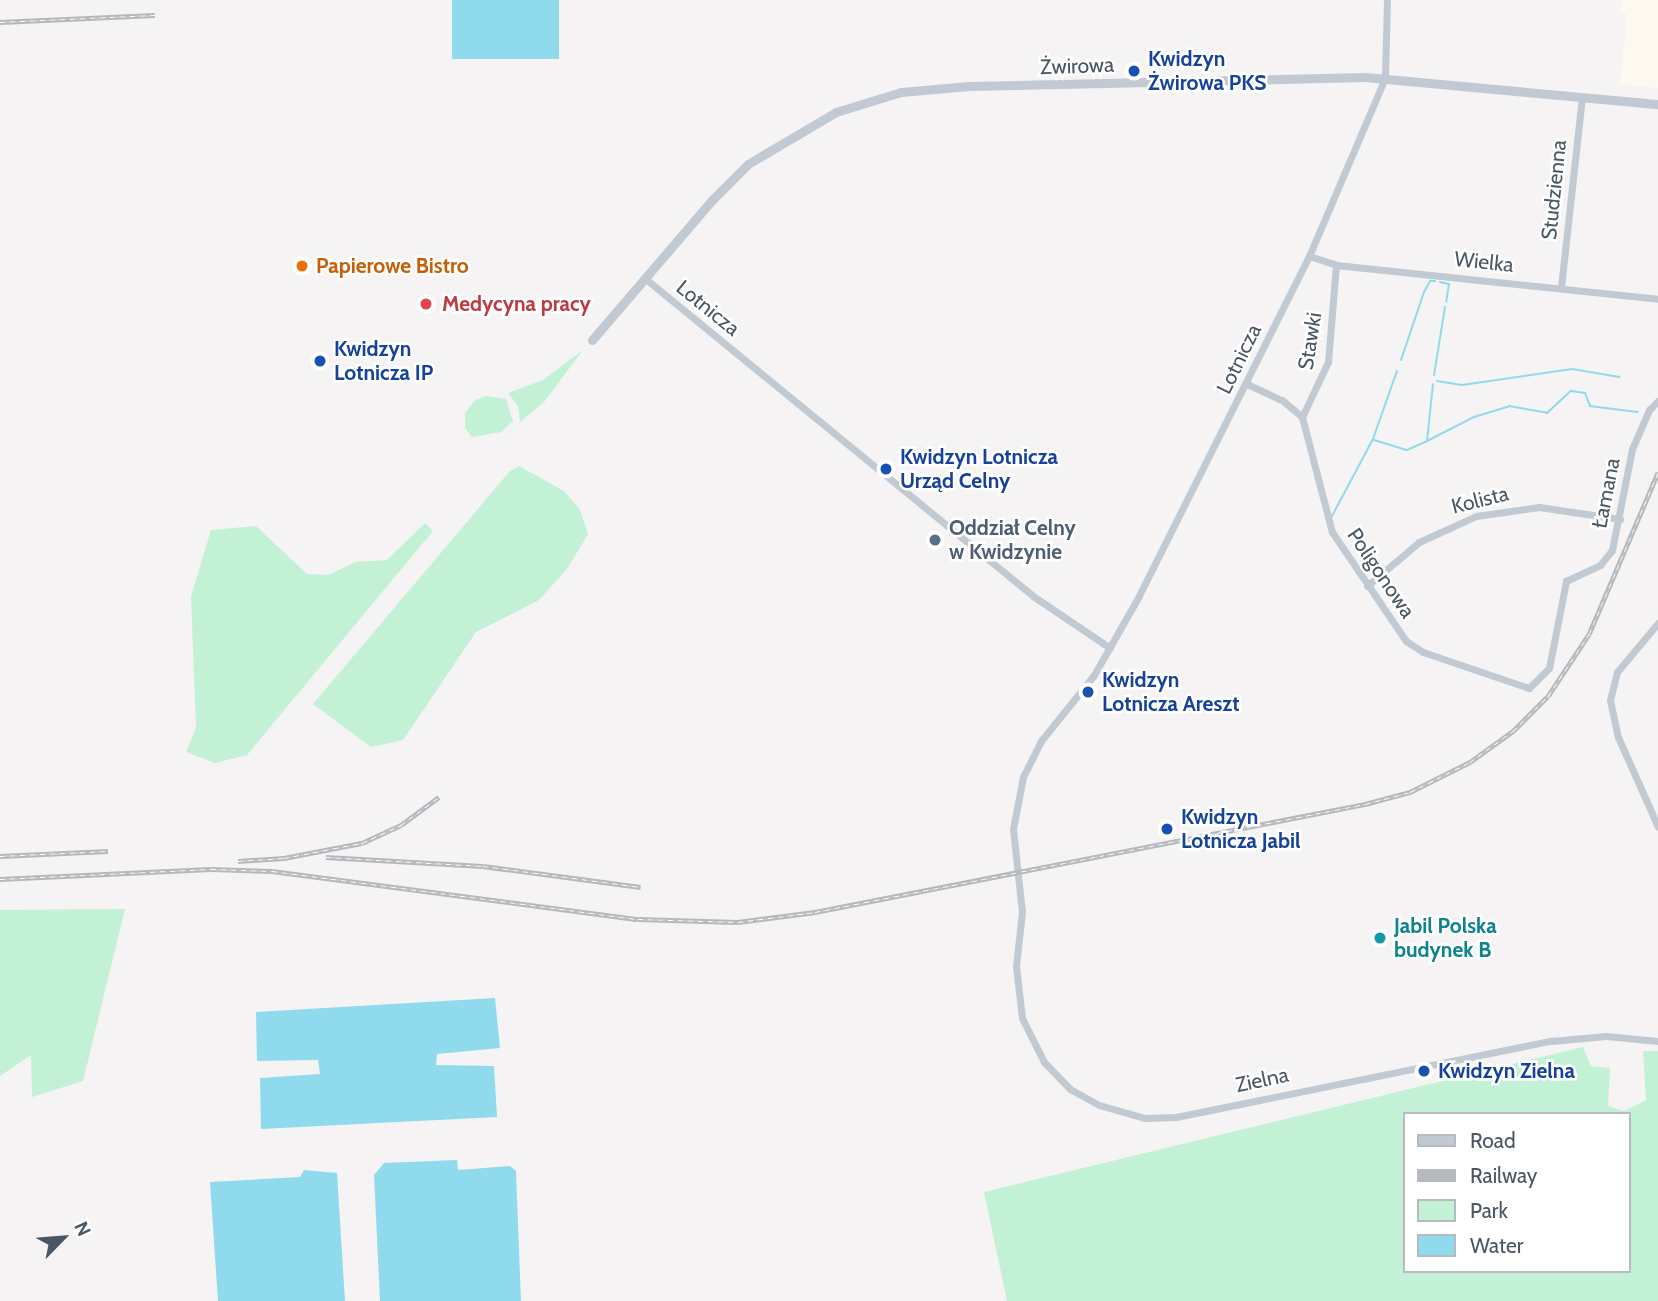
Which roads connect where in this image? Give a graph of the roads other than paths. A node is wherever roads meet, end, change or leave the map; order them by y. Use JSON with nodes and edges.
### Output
{"nodes":[{"id":1,"x":1387,"y":0,"type":"edge"},
{"id":2,"x":1385,"y":78,"type":"junction"},
{"id":3,"x":1582,"y":97,"type":"junction"},
{"id":4,"x":1658,"y":104,"type":"edge"},
{"id":5,"x":1309,"y":256,"type":"junction"},
{"id":6,"x":1336,"y":265,"type":"junction"},
{"id":7,"x":647,"y":280,"type":"junction"},
{"id":8,"x":1561,"y":287,"type":"junction"},
{"id":9,"x":1658,"y":299,"type":"edge"},
{"id":10,"x":592,"y":340,"type":"dead end"},
{"id":11,"x":1247,"y":384,"type":"junction"},
{"id":12,"x":1658,"y":401,"type":"edge"},
{"id":13,"x":1302,"y":417,"type":"junction"},
{"id":14,"x":1620,"y":519,"type":"junction"},
{"id":15,"x":1367,"y":586,"type":"junction"},
{"id":16,"x":1658,"y":622,"type":"edge"},
{"id":17,"x":1110,"y":648,"type":"junction"},
{"id":18,"x":1529,"y":688,"type":"joint"},
{"id":19,"x":1658,"y":827,"type":"edge"},
{"id":20,"x":1022,"y":912,"type":"joint"},
{"id":21,"x":1658,"y":1041,"type":"edge"}],
"edges":[{"from":1,"to":2,"type":"street"},
{"from":2,"to":3,"type":"street","name":"Żwirowa"},
{"from":2,"to":5,"type":"street","name":"Lotnicza"},
{"from":2,"to":7,"type":"street","name":"Żwirowa"},
{"from":3,"to":4,"type":"street","name":"Żwirowa"},
{"from":3,"to":8,"type":"street","name":"Studzienna"},
{"from":5,"to":6,"type":"street","name":"Wielka"},
{"from":5,"to":11,"type":"street","name":"Lotnicza"},
{"from":6,"to":8,"type":"street","name":"Wielka"},
{"from":6,"to":13,"type":"street","name":"Stawki"},
{"from":7,"to":10,"type":"street","name":"Żwirowa"},
{"from":7,"to":17,"type":"street","name":"Lotnicza"},
{"from":8,"to":9,"type":"street","name":"Wielka"},
{"from":11,"to":13,"type":"street"},
{"from":11,"to":17,"type":"street","name":"Lotnicza"},
{"from":12,"to":14,"type":"street","name":"Łamana"},
{"from":13,"to":15,"type":"street","name":"Poligonowa"},
{"from":14,"to":15,"type":"street","name":"Kolista"},
{"from":14,"to":18,"type":"street","name":"Łamana"},
{"from":15,"to":18,"type":"street","name":"Poligonowa"},
{"from":16,"to":19,"type":"street"},
{"from":17,"to":20,"type":"street","name":"Lotnicza"},
{"from":20,"to":21,"type":"street","name":"Zielna"}]}
